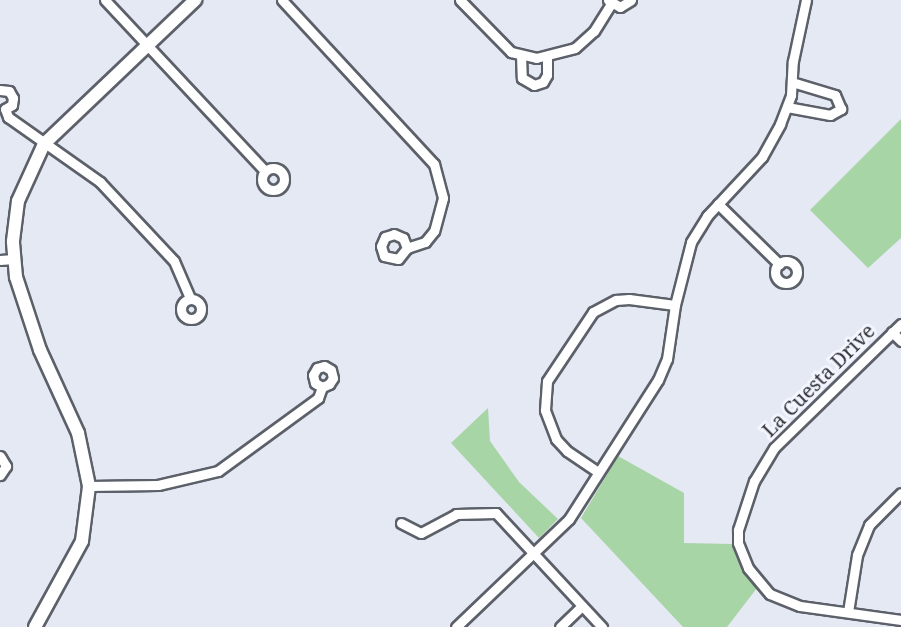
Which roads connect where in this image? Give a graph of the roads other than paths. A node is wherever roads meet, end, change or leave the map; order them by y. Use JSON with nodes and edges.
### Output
{"nodes":[{"id":1,"x":105,"y":0,"type":"edge"},
{"id":2,"x":195,"y":0,"type":"edge"},
{"id":3,"x":282,"y":0,"type":"edge"},
{"id":4,"x":460,"y":0,"type":"edge"},
{"id":5,"x":631,"y":0,"type":"edge"},
{"id":6,"x":806,"y":0,"type":"edge"},
{"id":7,"x":610,"y":2,"type":"edge"},
{"id":8,"x":145,"y":44,"type":"junction"},
{"id":9,"x":521,"y":55,"type":"junction"},
{"id":10,"x":547,"y":57,"type":"junction"},
{"id":11,"x":792,"y":82,"type":"junction"},
{"id":12,"x":0,"y":90,"type":"edge"},
{"id":13,"x":787,"y":107,"type":"junction"},
{"id":14,"x":3,"y":109,"type":"edge"},
{"id":15,"x":44,"y":144,"type":"junction"},
{"id":16,"x":265,"y":171,"type":"dead end"},
{"id":17,"x":718,"y":204,"type":"junction"},
{"id":18,"x":407,"y":248,"type":"dead end"},
{"id":19,"x":14,"y":259,"type":"junction"},
{"id":20,"x":0,"y":260,"type":"edge"},
{"id":21,"x":779,"y":264,"type":"dead end"},
{"id":22,"x":190,"y":298,"type":"dead end"},
{"id":23,"x":675,"y":305,"type":"junction"},
{"id":24,"x":901,"y":324,"type":"edge"},
{"id":25,"x":892,"y":332,"type":"junction"},
{"id":26,"x":901,"y":341,"type":"edge"},
{"id":27,"x":322,"y":387,"type":"dead end"},
{"id":28,"x":0,"y":456,"type":"edge"},
{"id":29,"x":598,"y":472,"type":"junction"},
{"id":30,"x":0,"y":475,"type":"edge"},
{"id":31,"x":89,"y":486,"type":"junction"},
{"id":32,"x":901,"y":493,"type":"edge"},
{"id":33,"x":401,"y":523,"type":"dead end"},
{"id":34,"x":534,"y":551,"type":"junction"},
{"id":35,"x":582,"y":606,"type":"junction"},
{"id":36,"x":848,"y":612,"type":"junction"},
{"id":37,"x":901,"y":620,"type":"edge"},
{"id":38,"x":35,"y":627,"type":"edge"},
{"id":39,"x":456,"y":627,"type":"edge"},
{"id":40,"x":560,"y":627,"type":"edge"},
{"id":41,"x":602,"y":627,"type":"edge"}],
"edges":[{"from":1,"to":8,"type":"street"},
{"from":2,"to":8,"type":"street"},
{"from":3,"to":18,"type":"street"},
{"from":4,"to":9,"type":"street"},
{"from":5,"to":7,"type":"street"},
{"from":6,"to":11,"type":"street"},
{"from":7,"to":10,"type":"street"},
{"from":8,"to":15,"type":"street"},
{"from":8,"to":16,"type":"street"},
{"from":9,"to":10,"type":"street"},
{"from":9,"to":10,"type":"street"},
{"from":11,"to":13,"type":"street"},
{"from":11,"to":13,"type":"street"},
{"from":12,"to":14,"type":"street"},
{"from":13,"to":17,"type":"street"},
{"from":14,"to":15,"type":"street"},
{"from":15,"to":19,"type":"street"},
{"from":15,"to":22,"type":"street"},
{"from":17,"to":21,"type":"street"},
{"from":17,"to":23,"type":"street"},
{"from":19,"to":20,"type":"street"},
{"from":19,"to":31,"type":"street"},
{"from":23,"to":29,"type":"street"},
{"from":23,"to":29,"type":"street"},
{"from":24,"to":25,"type":"street","name":"La Cuesta Drive"},
{"from":25,"to":26,"type":"street"},
{"from":25,"to":36,"type":"street","name":"La Cuesta Drive"},
{"from":27,"to":31,"type":"street"},
{"from":28,"to":30,"type":"street"},
{"from":29,"to":34,"type":"street"},
{"from":31,"to":38,"type":"street"},
{"from":32,"to":36,"type":"street"},
{"from":33,"to":34,"type":"street"},
{"from":34,"to":35,"type":"street"},
{"from":34,"to":39,"type":"street"},
{"from":35,"to":40,"type":"street"},
{"from":35,"to":41,"type":"street"},
{"from":36,"to":37,"type":"street"}]}
